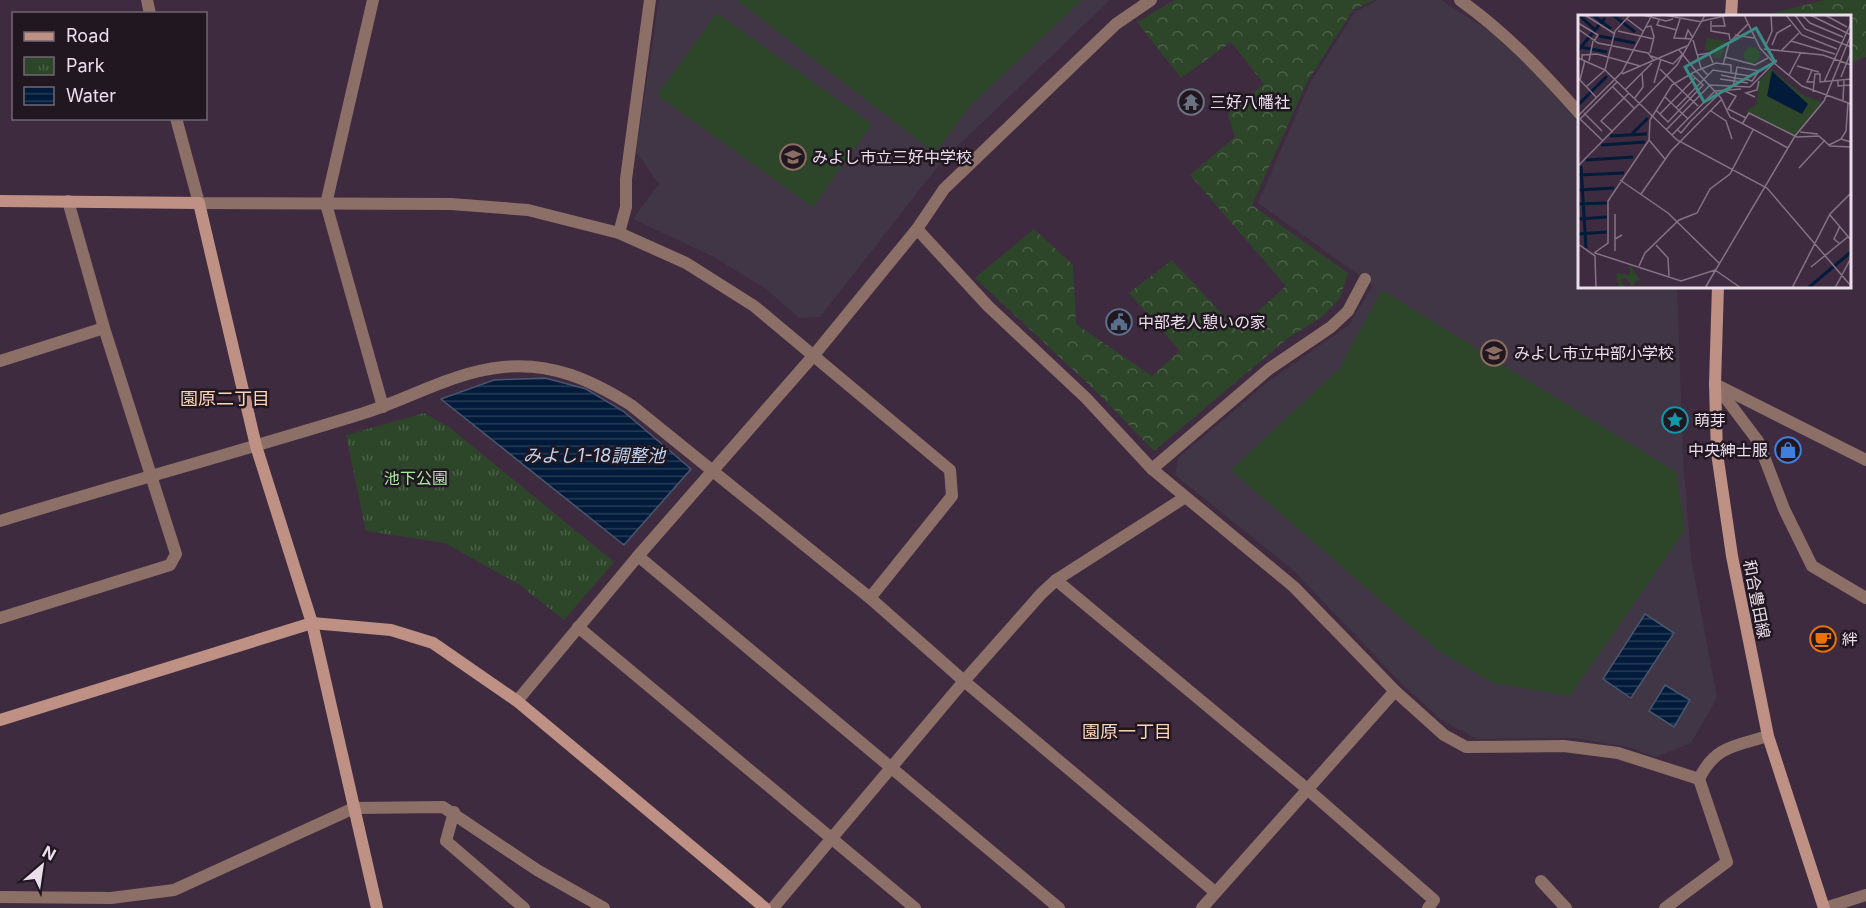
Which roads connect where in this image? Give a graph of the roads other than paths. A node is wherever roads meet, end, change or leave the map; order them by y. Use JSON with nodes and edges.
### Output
{"nodes":[{"id":1,"x":374,"y":0,"type":"edge"},
{"id":2,"x":650,"y":0,"type":"edge"},
{"id":3,"x":1151,"y":0,"type":"edge"},
{"id":4,"x":1460,"y":0,"type":"edge"},
{"id":5,"x":1732,"y":0,"type":"edge"},
{"id":6,"x":1731,"y":15,"type":"edge"},
{"id":7,"x":1578,"y":112,"type":"edge"},
{"id":8,"x":177,"y":120,"type":"edge"},
{"id":9,"x":0,"y":201,"type":"edge"},
{"id":10,"x":68,"y":201,"type":"junction"},
{"id":11,"x":199,"y":203,"type":"junction"},
{"id":12,"x":326,"y":204,"type":"junction"},
{"id":13,"x":918,"y":229,"type":"junction"},
{"id":14,"x":619,"y":233,"type":"junction"},
{"id":15,"x":1365,"y":279,"type":"dead end"},
{"id":16,"x":1718,"y":288,"type":"edge"},
{"id":17,"x":104,"y":328,"type":"junction"},
{"id":18,"x":814,"y":355,"type":"junction"},
{"id":19,"x":0,"y":361,"type":"edge"},
{"id":20,"x":1715,"y":384,"type":"junction"},
{"id":21,"x":383,"y":407,"type":"junction"},
{"id":22,"x":256,"y":446,"type":"junction"},
{"id":23,"x":1866,"y":460,"type":"edge"},
{"id":24,"x":1152,"y":469,"type":"junction"},
{"id":25,"x":712,"y":471,"type":"junction"},
{"id":26,"x":149,"y":475,"type":"junction"},
{"id":27,"x":1184,"y":498,"type":"junction"},
{"id":28,"x":0,"y":521,"type":"edge"},
{"id":29,"x":638,"y":556,"type":"junction"},
{"id":30,"x":1056,"y":580,"type":"junction"},
{"id":31,"x":870,"y":598,"type":"junction"},
{"id":32,"x":1866,"y":598,"type":"edge"},
{"id":33,"x":0,"y":618,"type":"edge"},
{"id":34,"x":312,"y":623,"type":"junction"},
{"id":35,"x":578,"y":627,"type":"junction"},
{"id":36,"x":964,"y":681,"type":"junction"},
{"id":37,"x":1395,"y":691,"type":"junction"},
{"id":38,"x":517,"y":700,"type":"junction"},
{"id":39,"x":0,"y":720,"type":"edge"},
{"id":40,"x":1768,"y":736,"type":"junction"},
{"id":41,"x":892,"y":768,"type":"junction"},
{"id":42,"x":1699,"y":779,"type":"junction"},
{"id":43,"x":1306,"y":788,"type":"junction"},
{"id":44,"x":354,"y":808,"type":"junction"},
{"id":45,"x":453,"y":813,"type":"junction"},
{"id":46,"x":832,"y":839,"type":"junction"},
{"id":47,"x":1541,"y":881,"type":"dead end"},
{"id":48,"x":1215,"y":892,"type":"junction"},
{"id":49,"x":1866,"y":895,"type":"edge"},
{"id":50,"x":0,"y":897,"type":"edge"},
{"id":51,"x":377,"y":908,"type":"edge"},
{"id":52,"x":524,"y":908,"type":"edge"},
{"id":53,"x":604,"y":908,"type":"edge"},
{"id":54,"x":765,"y":908,"type":"edge"},
{"id":55,"x":773,"y":908,"type":"edge"},
{"id":56,"x":915,"y":908,"type":"edge"},
{"id":57,"x":1059,"y":908,"type":"edge"},
{"id":58,"x":1202,"y":908,"type":"edge"},
{"id":59,"x":1428,"y":908,"type":"edge"},
{"id":60,"x":1566,"y":908,"type":"edge"},
{"id":61,"x":1665,"y":908,"type":"edge"},
{"id":62,"x":1825,"y":908,"type":"edge"}],
"edges":[{"from":1,"to":12,"type":"street"},
{"from":2,"to":14,"type":"street"},
{"from":3,"to":13,"type":"street"},
{"from":4,"to":7,"type":"street"},
{"from":5,"to":6,"type":"street"},
{"from":8,"to":11,"type":"street"},
{"from":9,"to":10,"type":"street"},
{"from":10,"to":11,"type":"street"},
{"from":10,"to":17,"type":"street"},
{"from":11,"to":12,"type":"street"},
{"from":11,"to":22,"type":"street"},
{"from":12,"to":14,"type":"street"},
{"from":12,"to":21,"type":"street"},
{"from":13,"to":18,"type":"street"},
{"from":13,"to":24,"type":"street"},
{"from":14,"to":18,"type":"street"},
{"from":15,"to":24,"type":"street"},
{"from":16,"to":20,"type":"street","name":"和合豊田線"},
{"from":17,"to":19,"type":"street"},
{"from":17,"to":26,"type":"street"},
{"from":18,"to":25,"type":"street"},
{"from":18,"to":31,"type":"street"},
{"from":20,"to":23,"type":"street"},
{"from":20,"to":32,"type":"street"},
{"from":20,"to":40,"type":"street","name":"和合豊田線"},
{"from":21,"to":22,"type":"street"},
{"from":21,"to":25,"type":"street"},
{"from":22,"to":26,"type":"street"},
{"from":22,"to":34,"type":"street"},
{"from":24,"to":27,"type":"street"},
{"from":25,"to":29,"type":"street"},
{"from":25,"to":31,"type":"street"},
{"from":26,"to":28,"type":"street"},
{"from":26,"to":33,"type":"street"},
{"from":27,"to":30,"type":"street"},
{"from":27,"to":37,"type":"street"},
{"from":29,"to":35,"type":"street"},
{"from":29,"to":41,"type":"street"},
{"from":30,"to":36,"type":"street"},
{"from":30,"to":43,"type":"street"},
{"from":31,"to":36,"type":"street"},
{"from":34,"to":38,"type":"street"},
{"from":34,"to":39,"type":"street"},
{"from":34,"to":44,"type":"street"},
{"from":35,"to":38,"type":"street"},
{"from":35,"to":46,"type":"street"},
{"from":36,"to":41,"type":"street"},
{"from":36,"to":48,"type":"street"},
{"from":37,"to":42,"type":"street"},
{"from":37,"to":43,"type":"street"},
{"from":38,"to":54,"type":"street"},
{"from":40,"to":42,"type":"street"},
{"from":40,"to":62,"type":"street","name":"和合豊田線"},
{"from":41,"to":46,"type":"street"},
{"from":41,"to":57,"type":"street"},
{"from":42,"to":61,"type":"street"},
{"from":43,"to":48,"type":"street"},
{"from":43,"to":59,"type":"street"},
{"from":44,"to":45,"type":"street"},
{"from":44,"to":50,"type":"street"},
{"from":44,"to":51,"type":"street"},
{"from":45,"to":52,"type":"street"},
{"from":45,"to":53,"type":"street"},
{"from":46,"to":55,"type":"street"},
{"from":46,"to":56,"type":"street"},
{"from":47,"to":60,"type":"street"},
{"from":48,"to":58,"type":"street"},
{"from":49,"to":62,"type":"street"}]}
